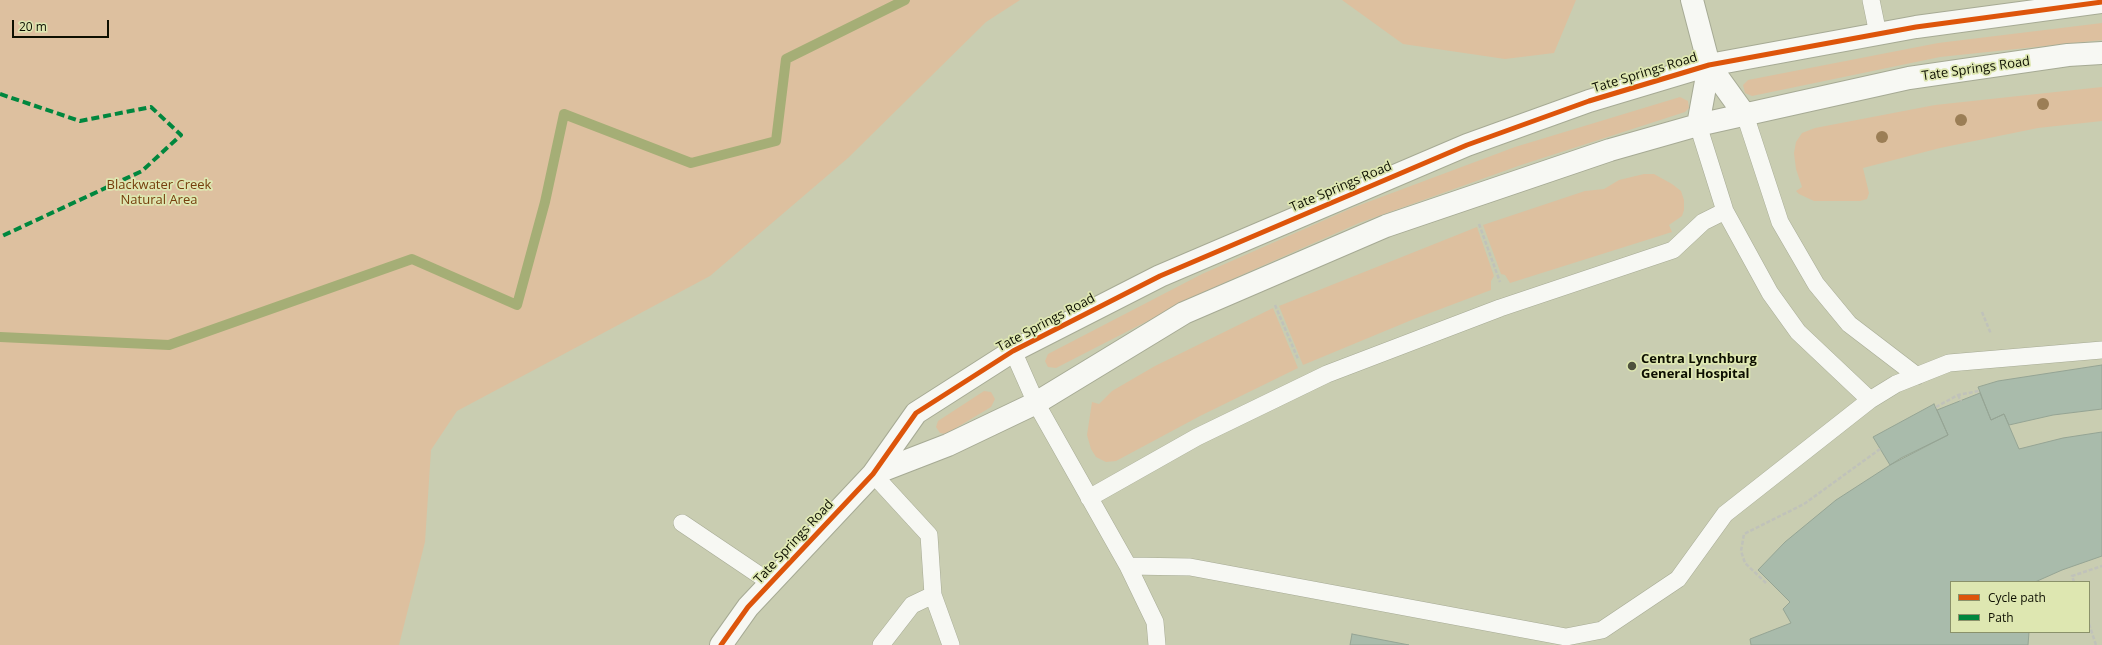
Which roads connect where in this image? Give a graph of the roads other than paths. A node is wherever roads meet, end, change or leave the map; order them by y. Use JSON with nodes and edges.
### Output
{"nodes":[{"id":1,"x":1692,"y":0,"type":"edge"},
{"id":2,"x":1871,"y":0,"type":"edge"},
{"id":3,"x":2102,"y":2,"type":"edge"},
{"id":4,"x":1878,"y":34,"type":"junction"},
{"id":5,"x":2102,"y":53,"type":"edge"},
{"id":6,"x":1709,"y":65,"type":"junction"},
{"id":7,"x":1745,"y":115,"type":"junction"},
{"id":8,"x":1698,"y":125,"type":"junction"},
{"id":9,"x":1726,"y":211,"type":"junction"},
{"id":10,"x":2102,"y":350,"type":"edge"},
{"id":11,"x":1013,"y":351,"type":"junction"},
{"id":12,"x":1916,"y":376,"type":"junction"},
{"id":13,"x":1870,"y":400,"type":"junction"},
{"id":14,"x":1036,"y":403,"type":"junction"},
{"id":15,"x":873,"y":474,"type":"junction"},
{"id":16,"x":1089,"y":498,"type":"junction"},
{"id":17,"x":682,"y":523,"type":"dead end"},
{"id":18,"x":1128,"y":566,"type":"junction"},
{"id":19,"x":772,"y":583,"type":"junction"},
{"id":20,"x":933,"y":595,"type":"junction"},
{"id":21,"x":721,"y":645,"type":"edge"},
{"id":22,"x":881,"y":645,"type":"edge"},
{"id":23,"x":951,"y":645,"type":"edge"},
{"id":24,"x":1157,"y":645,"type":"edge"}],
"edges":[{"from":1,"to":6,"type":"street"},
{"from":2,"to":4,"type":"lane"},
{"from":3,"to":4,"type":"street","name":"Tate Springs Road"},
{"from":4,"to":6,"type":"street","name":"Tate Springs Road"},
{"from":5,"to":7,"type":"street","name":"Tate Springs Road"},
{"from":6,"to":7,"type":"street"},
{"from":6,"to":8,"type":"street"},
{"from":6,"to":11,"type":"street","name":"Tate Springs Road"},
{"from":7,"to":8,"type":"street","name":"Tate Springs Road"},
{"from":7,"to":12,"type":"lane"},
{"from":8,"to":9,"type":"lane"},
{"from":8,"to":14,"type":"street","name":"Tate Springs Road"},
{"from":9,"to":13,"type":"lane"},
{"from":9,"to":16,"type":"lane"},
{"from":10,"to":12,"type":"lane"},
{"from":11,"to":14,"type":"lane"},
{"from":11,"to":15,"type":"street","name":"Tate Springs Road"},
{"from":12,"to":13,"type":"lane"},
{"from":13,"to":18,"type":"lane"},
{"from":14,"to":15,"type":"street","name":"Tate Springs Road"},
{"from":14,"to":16,"type":"lane"},
{"from":15,"to":19,"type":"street","name":"Tate Springs Road"},
{"from":15,"to":20,"type":"lane"},
{"from":16,"to":18,"type":"lane"},
{"from":17,"to":19,"type":"lane"},
{"from":18,"to":24,"type":"lane"},
{"from":19,"to":21,"type":"street","name":"Tate Springs Road"},
{"from":20,"to":22,"type":"lane"},
{"from":20,"to":23,"type":"lane"}]}
